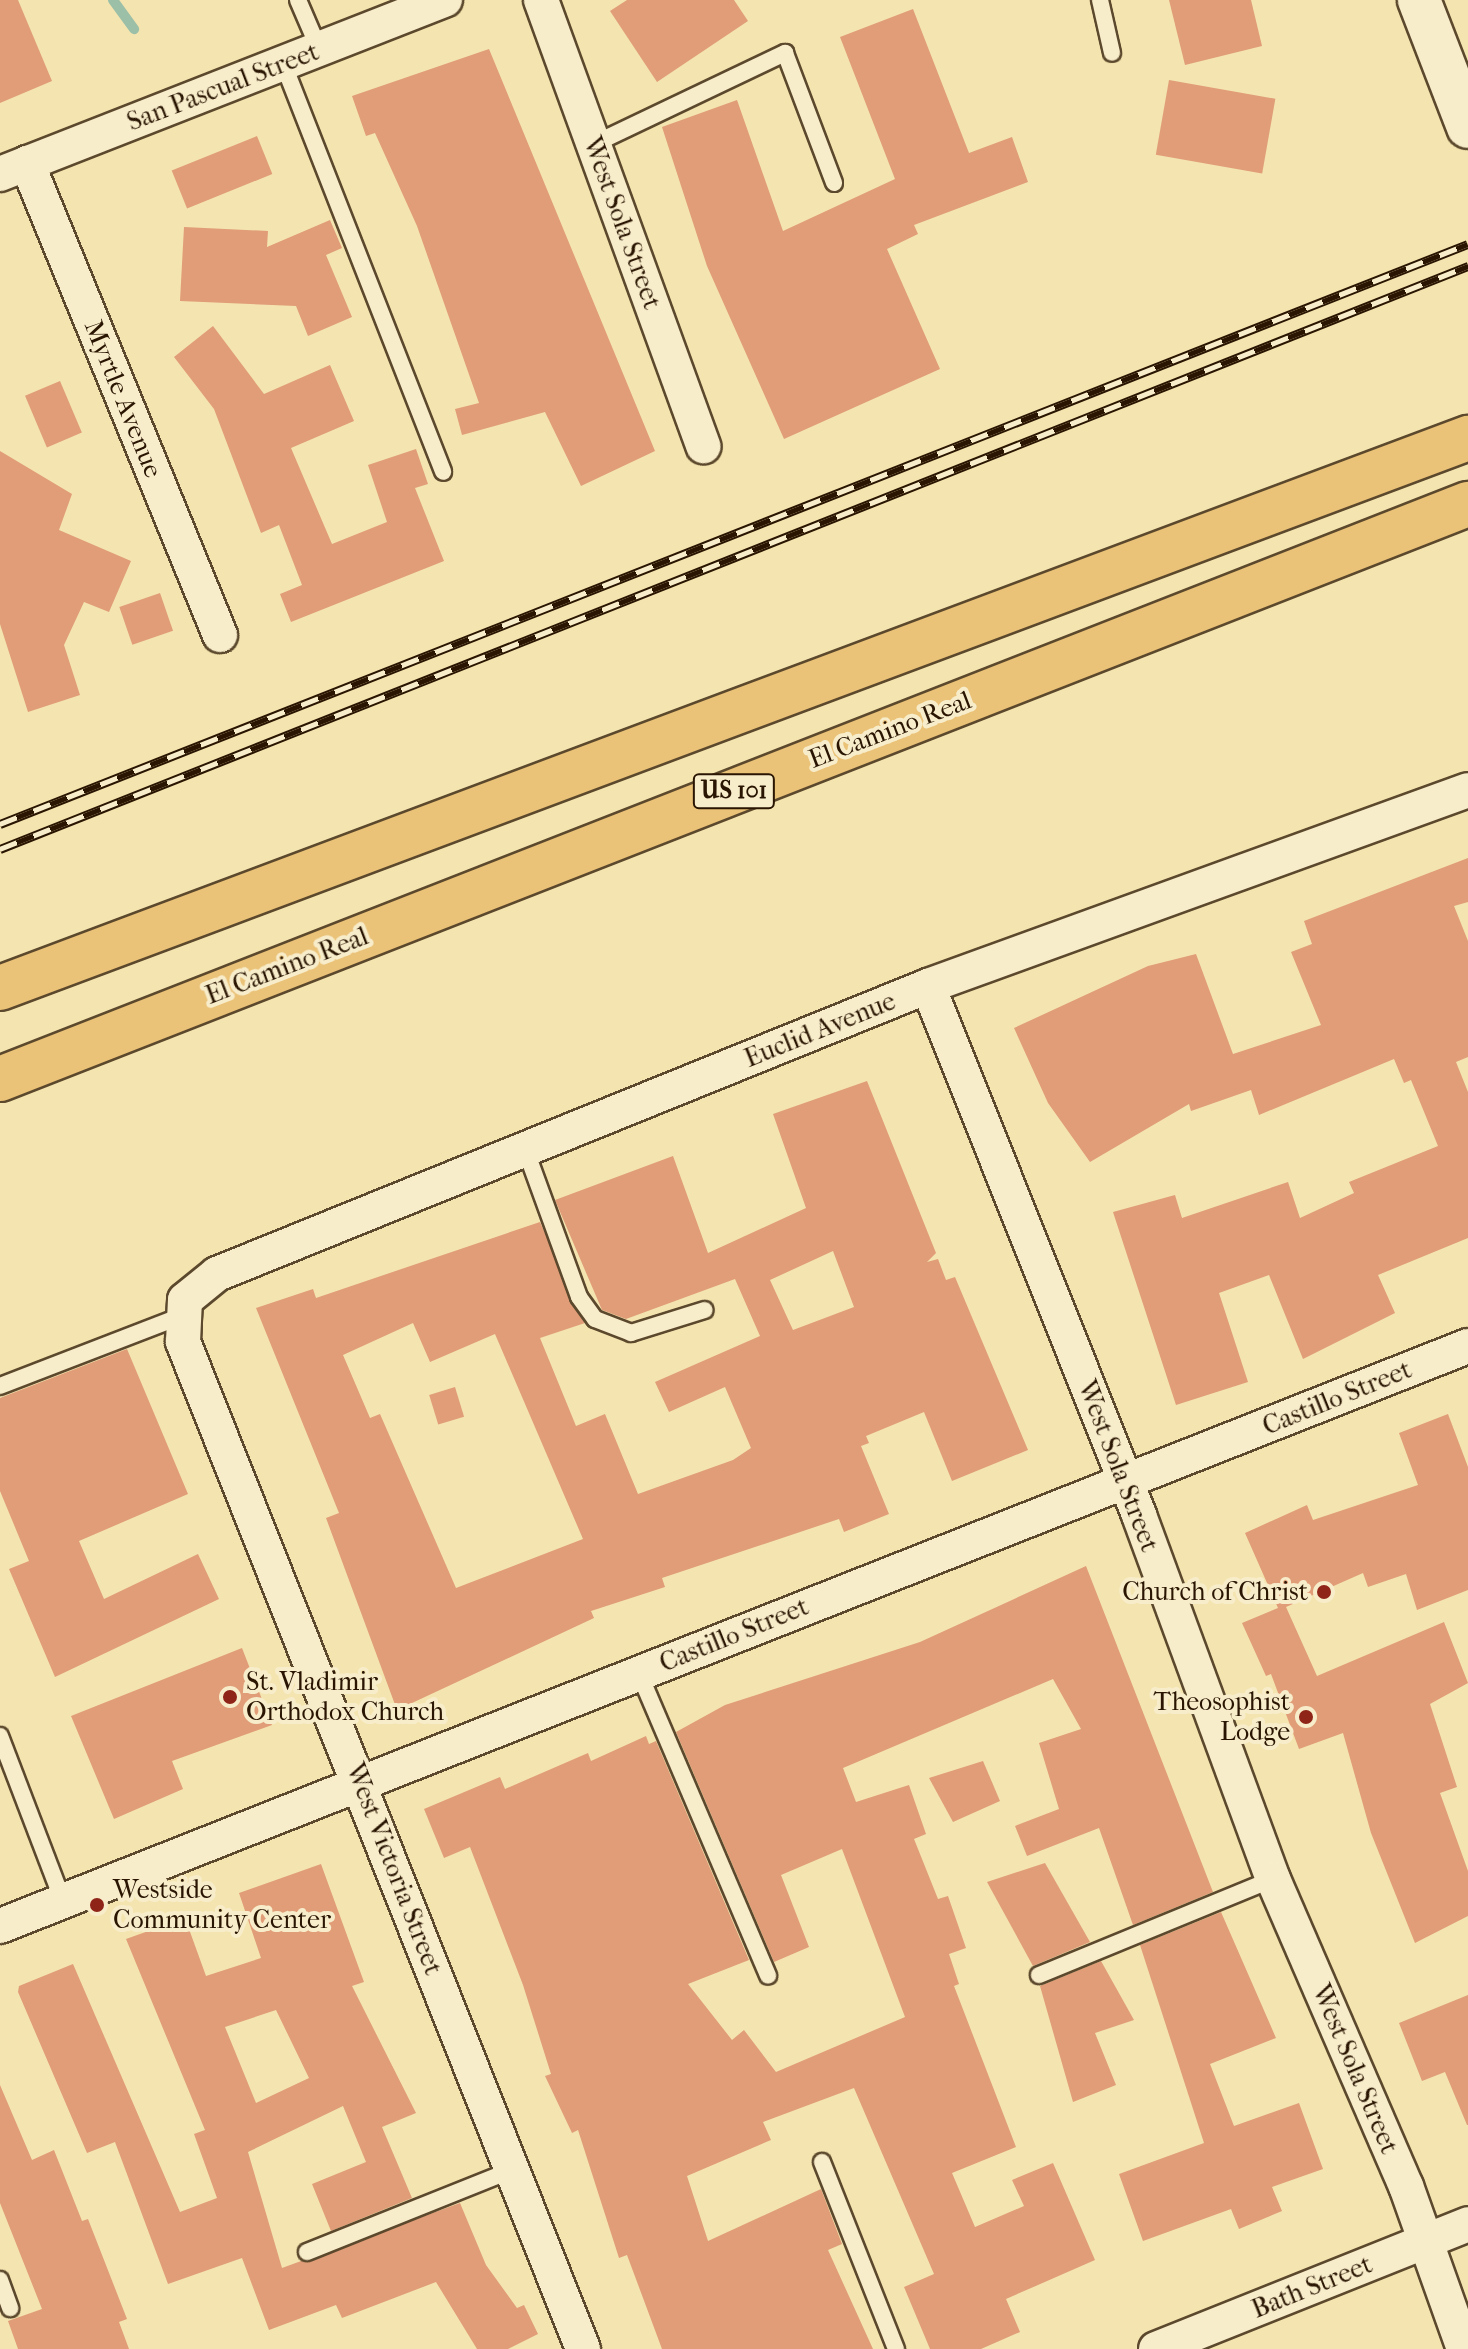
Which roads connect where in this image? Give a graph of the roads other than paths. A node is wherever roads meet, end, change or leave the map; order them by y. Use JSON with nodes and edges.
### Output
{"nodes":[{"id":1,"x":298,"y":0,"type":"edge"},
{"id":2,"x":445,"y":0,"type":"edge"},
{"id":3,"x":541,"y":0,"type":"edge"},
{"id":4,"x":1100,"y":0,"type":"edge"},
{"id":5,"x":1419,"y":0,"type":"edge"},
{"id":6,"x":319,"y":49,"type":"junction"},
{"id":7,"x":1112,"y":53,"type":"dead end"},
{"id":8,"x":283,"y":63,"type":"junction"},
{"id":9,"x":1468,"y":127,"type":"edge"},
{"id":10,"x":594,"y":144,"type":"junction"},
{"id":11,"x":13,"y":169,"type":"edge"},
{"id":12,"x":834,"y":183,"type":"dead end"},
{"id":13,"x":1468,"y":438,"type":"edge"},
{"id":14,"x":703,"y":446,"type":"dead end"},
{"id":15,"x":443,"y":472,"type":"dead end"},
{"id":16,"x":1468,"y":504,"type":"edge"},
{"id":17,"x":220,"y":635,"type":"dead end"},
{"id":18,"x":1468,"y":790,"type":"edge"},
{"id":19,"x":928,"y":986,"type":"junction"},
{"id":20,"x":0,"y":988,"type":"edge"},
{"id":21,"x":0,"y":1079,"type":"edge"},
{"id":22,"x":526,"y":1151,"type":"junction"},
{"id":23,"x":182,"y":1309,"type":"junction"},
{"id":24,"x":705,"y":1310,"type":"dead end"},
{"id":25,"x":1468,"y":1346,"type":"edge"},
{"id":26,"x":0,"y":1386,"type":"edge"},
{"id":27,"x":1125,"y":1479,"type":"junction"},
{"id":28,"x":639,"y":1673,"type":"junction"},
{"id":29,"x":0,"y":1736,"type":"edge"},
{"id":30,"x":361,"y":1781,"type":"junction"},
{"id":31,"x":1273,"y":1879,"type":"junction"},
{"id":32,"x":63,"y":1901,"type":"junction"},
{"id":33,"x":0,"y":1926,"type":"edge"},
{"id":34,"x":1039,"y":1975,"type":"dead end"},
{"id":35,"x":768,"y":1976,"type":"dead end"},
{"id":36,"x":822,"y":2162,"type":"dead end"},
{"id":37,"x":507,"y":2172,"type":"junction"},
{"id":38,"x":1468,"y":2224,"type":"edge"},
{"id":39,"x":1425,"y":2242,"type":"junction"},
{"id":40,"x":307,"y":2252,"type":"dead end"},
{"id":41,"x":0,"y":2280,"type":"edge"},
{"id":42,"x":10,"y":2308,"type":"dead end"},
{"id":43,"x":583,"y":2349,"type":"edge"},
{"id":44,"x":896,"y":2349,"type":"edge"},
{"id":45,"x":1156,"y":2349,"type":"edge"},
{"id":46,"x":1464,"y":2349,"type":"edge"}],
"edges":[{"from":1,"to":6,"type":"lane"},
{"from":2,"to":6,"type":"street","name":"San Pascual Street"},
{"from":3,"to":10,"type":"street","name":"West Sola Street"},
{"from":4,"to":7,"type":"lane"},
{"from":5,"to":9,"type":"street"},
{"from":6,"to":8,"type":"street","name":"San Pascual Street"},
{"from":8,"to":11,"type":"street","name":"San Pascual Street"},
{"from":8,"to":15,"type":"lane"},
{"from":10,"to":12,"type":"lane"},
{"from":10,"to":14,"type":"street","name":"West Sola Street"},
{"from":11,"to":17,"type":"street","name":"Myrtle Avenue"},
{"from":13,"to":20,"type":"highway"},
{"from":16,"to":21,"type":"highway","name":"El Camino Real","number":"US 101"},
{"from":18,"to":19,"type":"street","name":"Euclid Avenue"},
{"from":19,"to":22,"type":"street","name":"Euclid Avenue"},
{"from":19,"to":27,"type":"street","name":"West Sola Street"},
{"from":22,"to":23,"type":"street","name":"Euclid Avenue"},
{"from":22,"to":24,"type":"lane"},
{"from":23,"to":26,"type":"lane"},
{"from":23,"to":30,"type":"street","name":"West Victoria Street"},
{"from":25,"to":27,"type":"street","name":"Castillo Street"},
{"from":27,"to":28,"type":"street","name":"Castillo Street"},
{"from":27,"to":31,"type":"street","name":"West Sola Street"},
{"from":28,"to":30,"type":"street","name":"Castillo Street"},
{"from":28,"to":35,"type":"lane"},
{"from":29,"to":32,"type":"lane"},
{"from":30,"to":32,"type":"street","name":"Castillo Street"},
{"from":30,"to":37,"type":"street","name":"West Victoria Street"},
{"from":31,"to":34,"type":"lane"},
{"from":31,"to":39,"type":"street","name":"West Sola Street"},
{"from":32,"to":33,"type":"street","name":"Castillo Street"},
{"from":36,"to":44,"type":"lane"},
{"from":37,"to":40,"type":"lane"},
{"from":37,"to":43,"type":"street","name":"West Victoria Street"},
{"from":38,"to":39,"type":"street","name":"Bath Street"},
{"from":39,"to":45,"type":"street","name":"Bath Street"},
{"from":39,"to":46,"type":"street","name":"West Sola Street"},
{"from":41,"to":42,"type":"lane"}]}
